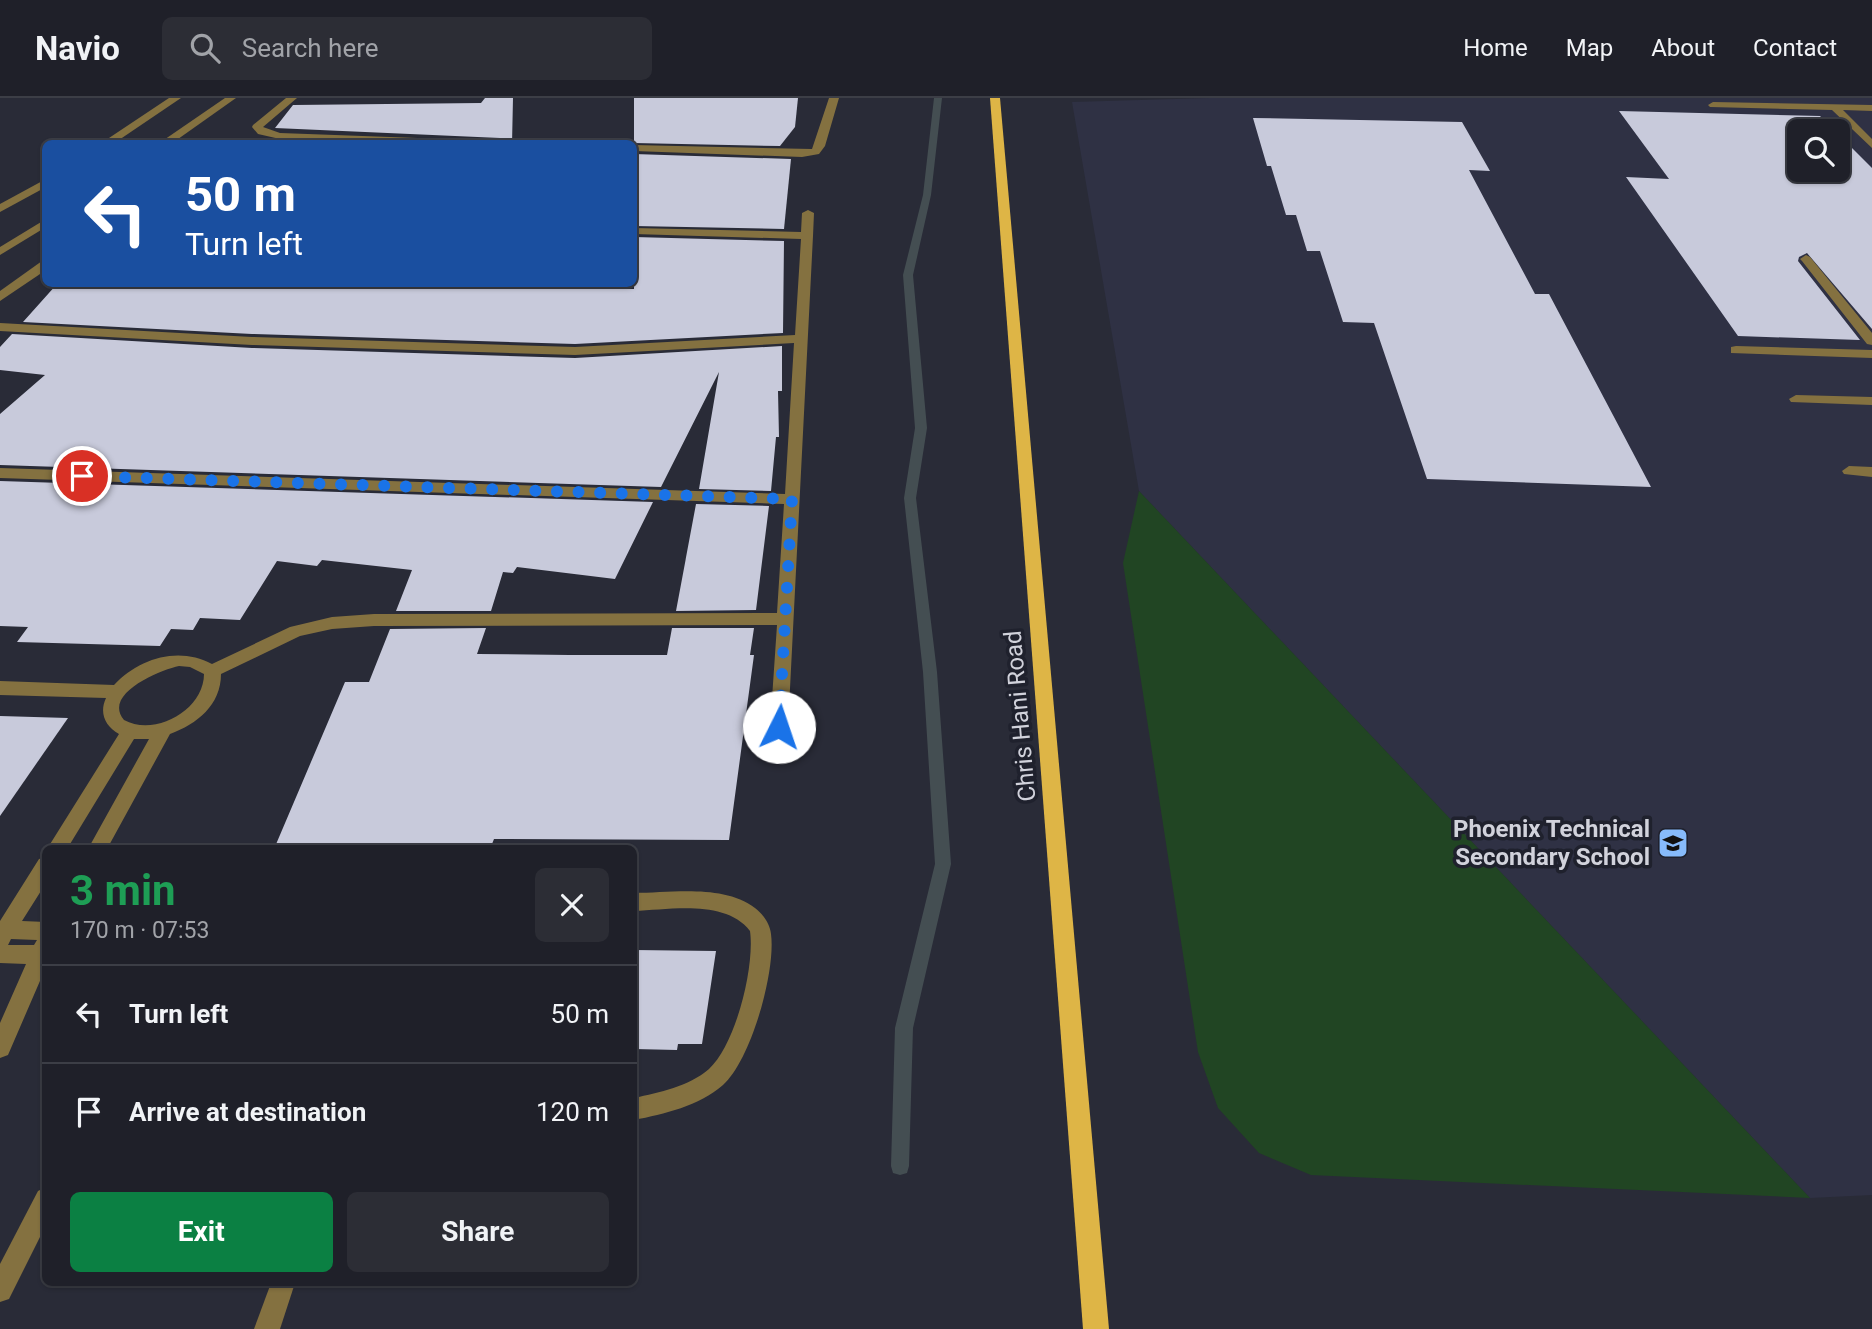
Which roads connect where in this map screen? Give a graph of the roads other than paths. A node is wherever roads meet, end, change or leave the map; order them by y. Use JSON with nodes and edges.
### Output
{"nodes":[{"id":1,"x":176,"y":98,"type":"edge"},
{"id":2,"x":231,"y":98,"type":"edge"},
{"id":3,"x":292,"y":98,"type":"edge"},
{"id":4,"x":834,"y":98,"type":"edge"},
{"id":5,"x":995,"y":98,"type":"edge"},
{"id":6,"x":1713,"y":105,"type":"dead end"},
{"id":7,"x":1833,"y":107,"type":"junction"},
{"id":8,"x":1872,"y":108,"type":"edge"},
{"id":9,"x":111,"y":140,"type":"edge"},
{"id":10,"x":169,"y":140,"type":"edge"},
{"id":11,"x":390,"y":140,"type":"edge"},
{"id":12,"x":1872,"y":145,"type":"edge"},
{"id":13,"x":637,"y":148,"type":"edge"},
{"id":14,"x":42,"y":183,"type":"edge"},
{"id":15,"x":0,"y":209,"type":"edge"},
{"id":16,"x":808,"y":213,"type":"dead end"},
{"id":17,"x":42,"y":225,"type":"edge"},
{"id":18,"x":637,"y":231,"type":"edge"},
{"id":19,"x":807,"y":236,"type":"junction"},
{"id":20,"x":0,"y":252,"type":"edge"},
{"id":21,"x":1806,"y":259,"type":"dead end"},
{"id":22,"x":42,"y":267,"type":"edge"},
{"id":23,"x":0,"y":297,"type":"edge"},
{"id":24,"x":0,"y":327,"type":"edge"},
{"id":25,"x":800,"y":339,"type":"junction"},
{"id":26,"x":1872,"y":341,"type":"edge"},
{"id":27,"x":1736,"y":350,"type":"dead end"},
{"id":28,"x":1872,"y":354,"type":"edge"},
{"id":29,"x":1797,"y":399,"type":"dead end"},
{"id":30,"x":1872,"y":401,"type":"edge"},
{"id":31,"x":1849,"y":471,"type":"dead end"},
{"id":32,"x":1872,"y":472,"type":"edge"},
{"id":33,"x":0,"y":473,"type":"edge"},
{"id":34,"x":792,"y":499,"type":"junction"},
{"id":35,"x":786,"y":619,"type":"junction"},
{"id":36,"x":212,"y":671,"type":"junction"},
{"id":37,"x":0,"y":688,"type":"edge"},
{"id":38,"x":117,"y":692,"type":"junction"},
{"id":39,"x":779,"y":727,"type":"dead end"},
{"id":40,"x":164,"y":728,"type":"junction"},
{"id":41,"x":130,"y":731,"type":"junction"},
{"id":42,"x":59,"y":845,"type":"edge"},
{"id":43,"x":99,"y":845,"type":"edge"},
{"id":44,"x":42,"y":871,"type":"edge"},
{"id":45,"x":637,"y":902,"type":"edge"},
{"id":46,"x":42,"y":931,"type":"edge"},
{"id":47,"x":3,"y":934,"type":"edge"},
{"id":48,"x":42,"y":948,"type":"edge"},
{"id":49,"x":0,"y":954,"type":"edge"},
{"id":50,"x":0,"y":1048,"type":"edge"},
{"id":51,"x":637,"y":1108,"type":"edge"},
{"id":52,"x":42,"y":1207,"type":"edge"},
{"id":53,"x":282,"y":1286,"type":"edge"},
{"id":54,"x":0,"y":1290,"type":"edge"},
{"id":55,"x":267,"y":1329,"type":"edge"},
{"id":56,"x":1096,"y":1329,"type":"edge"}],
"edges":[{"from":1,"to":9,"type":"street"},
{"from":2,"to":10,"type":"street"},
{"from":3,"to":11,"type":"street"},
{"from":4,"to":13,"type":"street"},
{"from":5,"to":56,"type":"main road","name":"Chris Hani Road"},
{"from":6,"to":7,"type":"street"},
{"from":7,"to":8,"type":"street"},
{"from":7,"to":12,"type":"street"},
{"from":14,"to":15,"type":"street"},
{"from":16,"to":19,"type":"street"},
{"from":17,"to":20,"type":"street"},
{"from":18,"to":19,"type":"street"},
{"from":19,"to":25,"type":"street"},
{"from":21,"to":26,"type":"street"},
{"from":22,"to":23,"type":"street"},
{"from":24,"to":25,"type":"street"},
{"from":25,"to":34,"type":"street"},
{"from":27,"to":28,"type":"street"},
{"from":29,"to":30,"type":"street"},
{"from":31,"to":32,"type":"street"},
{"from":33,"to":34,"type":"street"},
{"from":34,"to":35,"type":"street"},
{"from":35,"to":36,"type":"street"},
{"from":35,"to":39,"type":"street"},
{"from":36,"to":38,"type":"street"},
{"from":36,"to":40,"type":"street"},
{"from":37,"to":38,"type":"street"},
{"from":38,"to":41,"type":"street"},
{"from":40,"to":41,"type":"street"},
{"from":40,"to":43,"type":"street"},
{"from":41,"to":42,"type":"street"},
{"from":44,"to":47,"type":"street"},
{"from":45,"to":51,"type":"street"},
{"from":46,"to":47,"type":"street"},
{"from":48,"to":49,"type":"street"},
{"from":48,"to":50,"type":"street"},
{"from":52,"to":54,"type":"street"},
{"from":53,"to":55,"type":"street"}]}
